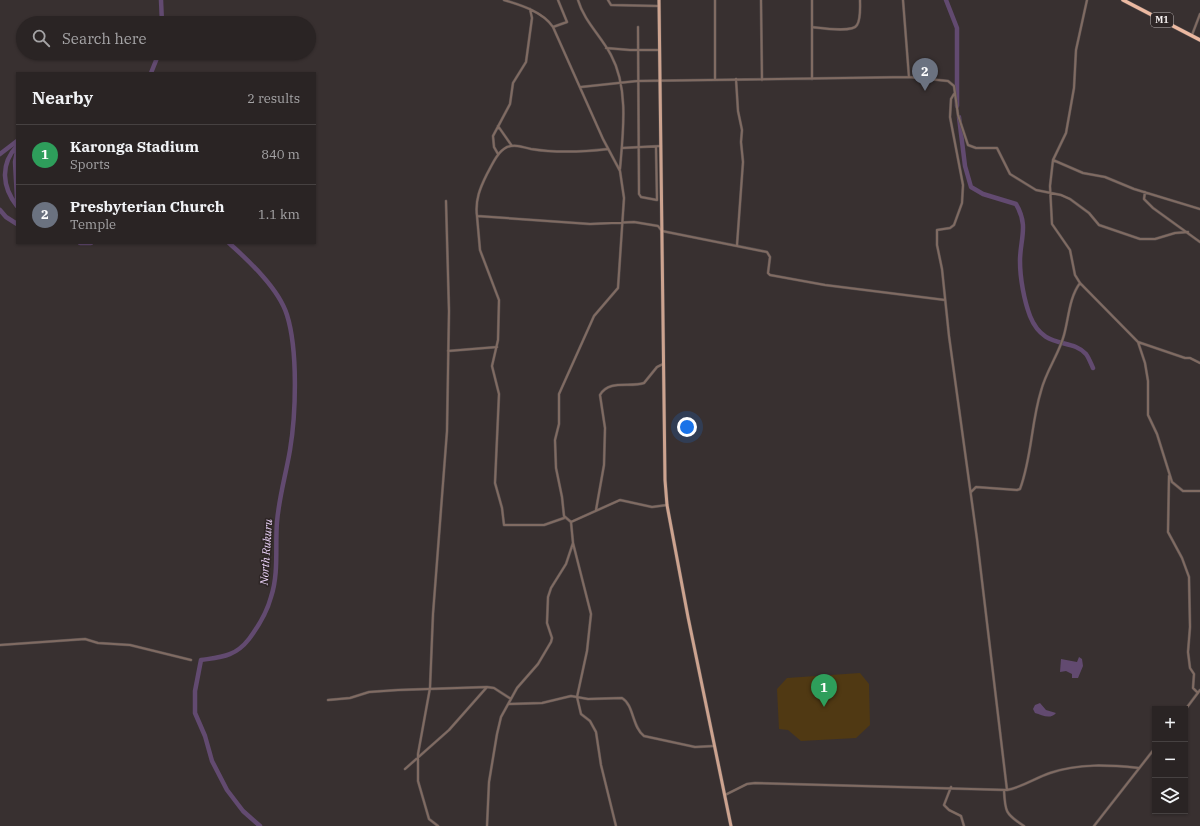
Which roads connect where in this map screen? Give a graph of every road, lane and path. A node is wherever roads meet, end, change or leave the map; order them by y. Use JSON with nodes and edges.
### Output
{"nodes":[{"id":1,"x":504,"y":0,"type":"edge"},
{"id":2,"x":558,"y":0,"type":"edge"},
{"id":3,"x":578,"y":0,"type":"edge"},
{"id":4,"x":608,"y":0,"type":"edge"},
{"id":5,"x":658,"y":0,"type":"edge"},
{"id":6,"x":715,"y":0,"type":"edge"},
{"id":7,"x":761,"y":0,"type":"edge"},
{"id":8,"x":812,"y":0,"type":"edge"},
{"id":9,"x":860,"y":0,"type":"edge"},
{"id":10,"x":903,"y":0,"type":"edge"},
{"id":11,"x":1087,"y":0,"type":"edge"},
{"id":12,"x":1123,"y":0,"type":"edge"},
{"id":13,"x":658,"y":6,"type":"junction"},
{"id":14,"x":530,"y":9,"type":"junction"},
{"id":15,"x":1200,"y":14,"type":"edge"},
{"id":16,"x":553,"y":27,"type":"junction"},
{"id":17,"x":638,"y":27,"type":"dead end"},
{"id":18,"x":812,"y":27,"type":"junction"},
{"id":19,"x":1192,"y":35,"type":"junction"},
{"id":20,"x":1200,"y":40,"type":"edge"},
{"id":21,"x":606,"y":48,"type":"junction"},
{"id":22,"x":637,"y":49,"type":"junction"},
{"id":23,"x":659,"y":50,"type":"junction"},
{"id":24,"x":909,"y":77,"type":"junction"},
{"id":25,"x":715,"y":79,"type":"junction"},
{"id":26,"x":736,"y":79,"type":"junction"},
{"id":27,"x":812,"y":79,"type":"junction"},
{"id":28,"x":762,"y":80,"type":"junction"},
{"id":29,"x":637,"y":81,"type":"junction"},
{"id":30,"x":660,"y":81,"type":"junction"},
{"id":31,"x":620,"y":82,"type":"junction"},
{"id":32,"x":581,"y":87,"type":"junction"},
{"id":33,"x":954,"y":94,"type":"junction"},
{"id":34,"x":498,"y":126,"type":"junction"},
{"id":35,"x":512,"y":146,"type":"junction"},
{"id":36,"x":661,"y":146,"type":"junction"},
{"id":37,"x":656,"y":147,"type":"junction"},
{"id":38,"x":622,"y":148,"type":"junction"},
{"id":39,"x":639,"y":148,"type":"junction"},
{"id":40,"x":608,"y":149,"type":"junction"},
{"id":41,"x":498,"y":154,"type":"junction"},
{"id":42,"x":1053,"y":160,"type":"junction"},
{"id":43,"x":620,"y":171,"type":"junction"},
{"id":44,"x":1145,"y":192,"type":"junction"},
{"id":45,"x":1050,"y":193,"type":"junction"},
{"id":46,"x":446,"y":201,"type":"dead end"},
{"id":47,"x":1200,"y":209,"type":"edge"},
{"id":48,"x":478,"y":216,"type":"junction"},
{"id":49,"x":622,"y":223,"type":"junction"},
{"id":50,"x":662,"y":231,"type":"junction"},
{"id":51,"x":1188,"y":232,"type":"junction"},
{"id":52,"x":1200,"y":242,"type":"edge"},
{"id":53,"x":737,"y":245,"type":"junction"},
{"id":54,"x":1080,"y":283,"type":"junction"},
{"id":55,"x":945,"y":300,"type":"junction"},
{"id":56,"x":1138,"y":342,"type":"junction"},
{"id":57,"x":497,"y":346,"type":"junction"},
{"id":58,"x":448,"y":351,"type":"junction"},
{"id":59,"x":1200,"y":363,"type":"edge"},
{"id":60,"x":663,"y":364,"type":"junction"},
{"id":61,"x":1169,"y":473,"type":"junction"},
{"id":62,"x":1200,"y":492,"type":"edge"},
{"id":63,"x":971,"y":493,"type":"junction"},
{"id":64,"x":667,"y":505,"type":"junction"},
{"id":65,"x":596,"y":510,"type":"junction"},
{"id":66,"x":564,"y":517,"type":"junction"},
{"id":67,"x":570,"y":522,"type":"junction"},
{"id":68,"x":573,"y":542,"type":"junction"},
{"id":69,"x":0,"y":645,"type":"edge"},
{"id":70,"x":191,"y":660,"type":"dead end"},
{"id":71,"x":487,"y":687,"type":"junction"},
{"id":72,"x":430,"y":688,"type":"junction"},
{"id":73,"x":1200,"y":690,"type":"edge"},
{"id":74,"x":1198,"y":693,"type":"junction"},
{"id":75,"x":576,"y":696,"type":"junction"},
{"id":76,"x":511,"y":699,"type":"junction"},
{"id":77,"x":328,"y":700,"type":"dead end"},
{"id":78,"x":508,"y":704,"type":"junction"},
{"id":79,"x":1188,"y":706,"type":"edge"},
{"id":80,"x":714,"y":746,"type":"junction"},
{"id":81,"x":1152,"y":752,"type":"edge"},
{"id":82,"x":418,"y":758,"type":"junction"},
{"id":83,"x":1139,"y":768,"type":"junction"},
{"id":84,"x":405,"y":769,"type":"dead end"},
{"id":85,"x":950,"y":787,"type":"junction"},
{"id":86,"x":1006,"y":790,"type":"junction"},
{"id":87,"x":725,"y":795,"type":"junction"},
{"id":88,"x":438,"y":826,"type":"edge"},
{"id":89,"x":487,"y":826,"type":"edge"},
{"id":90,"x":616,"y":826,"type":"edge"},
{"id":91,"x":731,"y":826,"type":"edge"},
{"id":92,"x":964,"y":826,"type":"edge"},
{"id":93,"x":1024,"y":826,"type":"edge"},
{"id":94,"x":1094,"y":826,"type":"edge"}],
"edges":[{"from":1,"to":14,"type":"street"},
{"from":2,"to":16,"type":"street"},
{"from":3,"to":21,"type":"street"},
{"from":4,"to":13,"type":"street"},
{"from":5,"to":13,"type":"main road"},
{"from":6,"to":25,"type":"street"},
{"from":7,"to":28,"type":"street"},
{"from":8,"to":18,"type":"street"},
{"from":9,"to":18,"type":"street"},
{"from":10,"to":24,"type":"street"},
{"from":11,"to":42,"type":"street"},
{"from":12,"to":19,"type":"highway","number":"M1"},
{"from":13,"to":23,"type":"main road"},
{"from":14,"to":16,"type":"street"},
{"from":14,"to":34,"type":"street"},
{"from":15,"to":19,"type":"street"},
{"from":16,"to":32,"type":"street"},
{"from":17,"to":22,"type":"street"},
{"from":18,"to":27,"type":"street"},
{"from":19,"to":20,"type":"highway","number":"M1"},
{"from":21,"to":22,"type":"street"},
{"from":21,"to":31,"type":"street"},
{"from":22,"to":23,"type":"street"},
{"from":22,"to":29,"type":"street"},
{"from":23,"to":30,"type":"main road"},
{"from":24,"to":27,"type":"street"},
{"from":24,"to":33,"type":"street"},
{"from":25,"to":26,"type":"street"},
{"from":25,"to":30,"type":"street"},
{"from":26,"to":28,"type":"street"},
{"from":26,"to":53,"type":"street"},
{"from":27,"to":28,"type":"street"},
{"from":29,"to":30,"type":"street"},
{"from":29,"to":31,"type":"street"},
{"from":29,"to":39,"type":"street"},
{"from":30,"to":36,"type":"main road"},
{"from":31,"to":32,"type":"street"},
{"from":31,"to":38,"type":"street"},
{"from":32,"to":40,"type":"street"},
{"from":33,"to":45,"type":"street"},
{"from":33,"to":55,"type":"street"},
{"from":34,"to":35,"type":"street"},
{"from":34,"to":41,"type":"street"},
{"from":35,"to":40,"type":"street"},
{"from":35,"to":41,"type":"street"},
{"from":36,"to":37,"type":"street"},
{"from":36,"to":50,"type":"main road"},
{"from":37,"to":39,"type":"street"},
{"from":37,"to":39,"type":"street"},
{"from":38,"to":39,"type":"street"},
{"from":38,"to":43,"type":"street"},
{"from":40,"to":43,"type":"street"},
{"from":41,"to":48,"type":"street"},
{"from":42,"to":44,"type":"street"},
{"from":42,"to":45,"type":"street"},
{"from":43,"to":49,"type":"street"},
{"from":44,"to":47,"type":"street"},
{"from":44,"to":51,"type":"street"},
{"from":45,"to":51,"type":"street"},
{"from":45,"to":54,"type":"street"},
{"from":46,"to":58,"type":"street"},
{"from":48,"to":49,"type":"street"},
{"from":48,"to":57,"type":"street"},
{"from":49,"to":50,"type":"street"},
{"from":49,"to":66,"type":"street"},
{"from":50,"to":53,"type":"street"},
{"from":50,"to":60,"type":"main road"},
{"from":51,"to":52,"type":"street"},
{"from":53,"to":55,"type":"street"},
{"from":54,"to":56,"type":"street"},
{"from":54,"to":63,"type":"street"},
{"from":55,"to":63,"type":"street"},
{"from":56,"to":59,"type":"street"},
{"from":56,"to":61,"type":"street"},
{"from":57,"to":58,"type":"street"},
{"from":57,"to":66,"type":"street"},
{"from":58,"to":72,"type":"street"},
{"from":60,"to":64,"type":"main road"},
{"from":60,"to":65,"type":"street"},
{"from":61,"to":62,"type":"street"},
{"from":61,"to":74,"type":"street"},
{"from":63,"to":86,"type":"street"},
{"from":64,"to":65,"type":"street"},
{"from":64,"to":80,"type":"main road"},
{"from":65,"to":67,"type":"street"},
{"from":66,"to":67,"type":"street"},
{"from":67,"to":68,"type":"street"},
{"from":68,"to":75,"type":"street"},
{"from":68,"to":76,"type":"street"},
{"from":69,"to":70,"type":"street"},
{"from":71,"to":72,"type":"street"},
{"from":71,"to":76,"type":"street"},
{"from":71,"to":82,"type":"street"},
{"from":72,"to":77,"type":"street"},
{"from":72,"to":82,"type":"street"},
{"from":73,"to":74,"type":"street"},
{"from":74,"to":79,"type":"street"},
{"from":75,"to":78,"type":"street"},
{"from":75,"to":80,"type":"street"},
{"from":75,"to":90,"type":"street"},
{"from":76,"to":78,"type":"street"},
{"from":78,"to":89,"type":"street"},
{"from":80,"to":87,"type":"main road"},
{"from":81,"to":83,"type":"street"},
{"from":82,"to":84,"type":"street"},
{"from":82,"to":88,"type":"street"},
{"from":83,"to":86,"type":"street"},
{"from":83,"to":94,"type":"street"},
{"from":85,"to":86,"type":"street"},
{"from":85,"to":87,"type":"street"},
{"from":85,"to":92,"type":"street"},
{"from":86,"to":93,"type":"street"},
{"from":87,"to":91,"type":"main road"}]}
